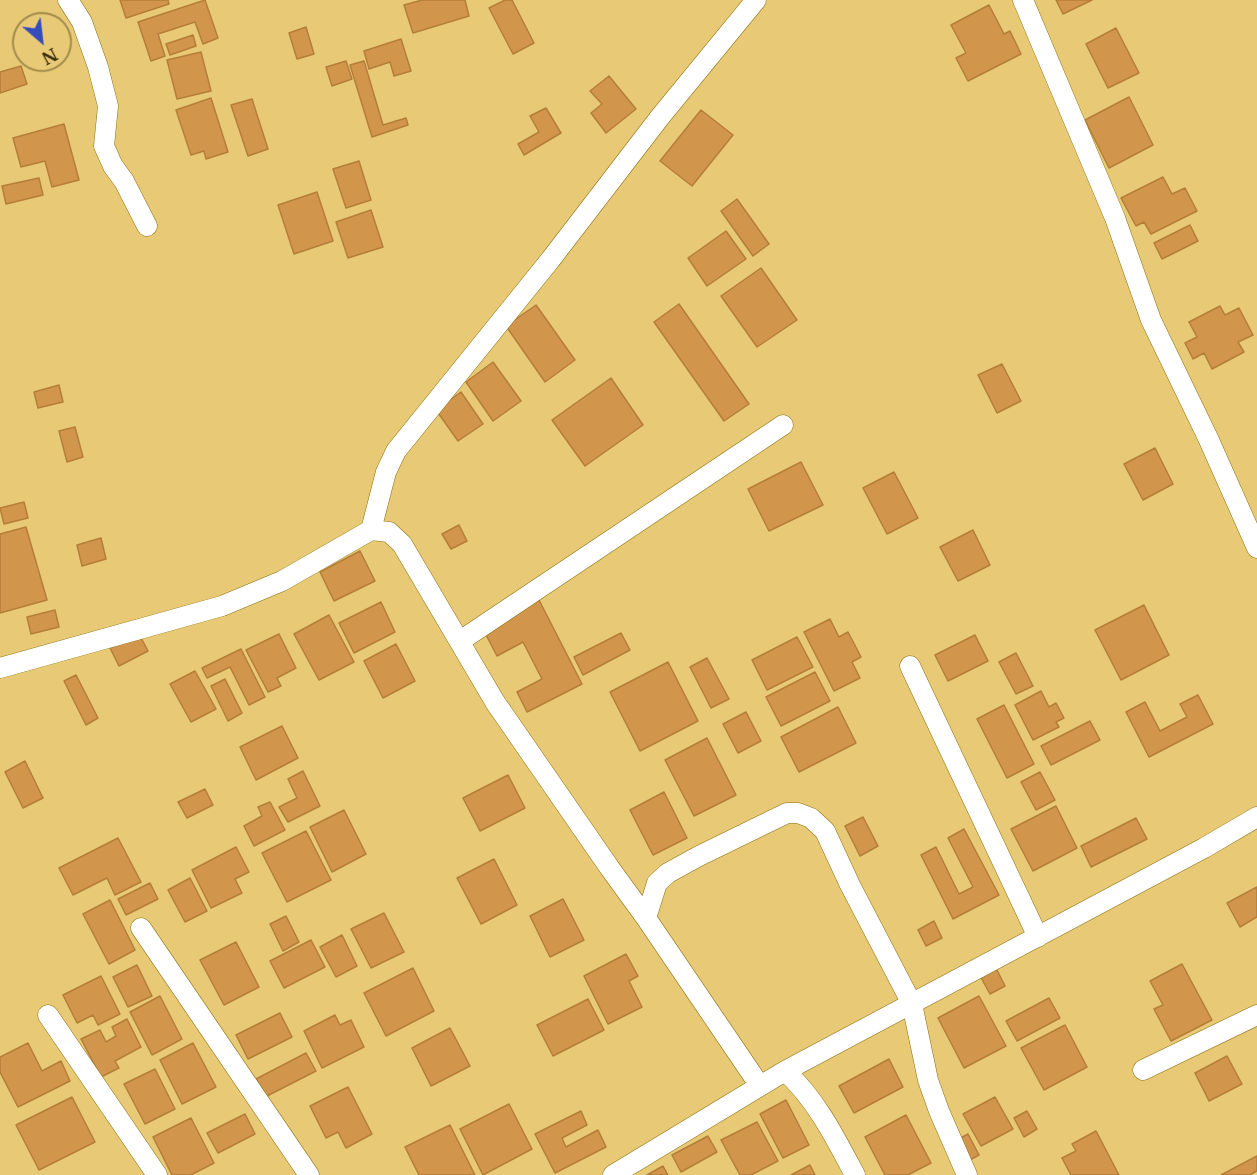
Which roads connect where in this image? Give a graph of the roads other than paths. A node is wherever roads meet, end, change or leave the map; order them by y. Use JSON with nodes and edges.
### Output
{"nodes":[{"id":1,"x":68,"y":0,"type":"edge"},
{"id":2,"x":756,"y":0,"type":"edge"},
{"id":3,"x":1023,"y":0,"type":"edge"},
{"id":4,"x":147,"y":226,"type":"dead end"},
{"id":5,"x":783,"y":425,"type":"dead end"},
{"id":6,"x":371,"y":530,"type":"junction"},
{"id":7,"x":1257,"y":548,"type":"edge"},
{"id":8,"x":460,"y":641,"type":"junction"},
{"id":9,"x":910,"y":666,"type":"dead end"},
{"id":10,"x":0,"y":668,"type":"edge"},
{"id":11,"x":1257,"y":817,"type":"edge"},
{"id":12,"x":646,"y":918,"type":"junction"},
{"id":13,"x":141,"y":928,"type":"dead end"},
{"id":14,"x":1038,"y":937,"type":"junction"},
{"id":15,"x":912,"y":1004,"type":"junction"},
{"id":16,"x":48,"y":1015,"type":"dead end"},
{"id":17,"x":1257,"y":1016,"type":"edge"},
{"id":18,"x":1143,"y":1070,"type":"dead end"},
{"id":19,"x":785,"y":1071,"type":"junction"},
{"id":20,"x":760,"y":1086,"type":"junction"},
{"id":21,"x":157,"y":1175,"type":"edge"},
{"id":22,"x":309,"y":1175,"type":"edge"},
{"id":23,"x":613,"y":1175,"type":"edge"},
{"id":24,"x":855,"y":1175,"type":"edge"},
{"id":25,"x":967,"y":1175,"type":"edge"}],
"edges":[{"from":1,"to":4,"type":"street"},
{"from":2,"to":6,"type":"street"},
{"from":3,"to":7,"type":"street"},
{"from":5,"to":8,"type":"street"},
{"from":6,"to":8,"type":"street"},
{"from":6,"to":10,"type":"street"},
{"from":8,"to":12,"type":"street"},
{"from":9,"to":14,"type":"street"},
{"from":11,"to":14,"type":"street"},
{"from":12,"to":15,"type":"street"},
{"from":12,"to":20,"type":"street"},
{"from":13,"to":22,"type":"street"},
{"from":14,"to":15,"type":"street"},
{"from":15,"to":19,"type":"street"},
{"from":15,"to":25,"type":"street"},
{"from":16,"to":21,"type":"street"},
{"from":17,"to":18,"type":"street"},
{"from":19,"to":20,"type":"street"},
{"from":19,"to":24,"type":"street"},
{"from":20,"to":23,"type":"street"}]}
